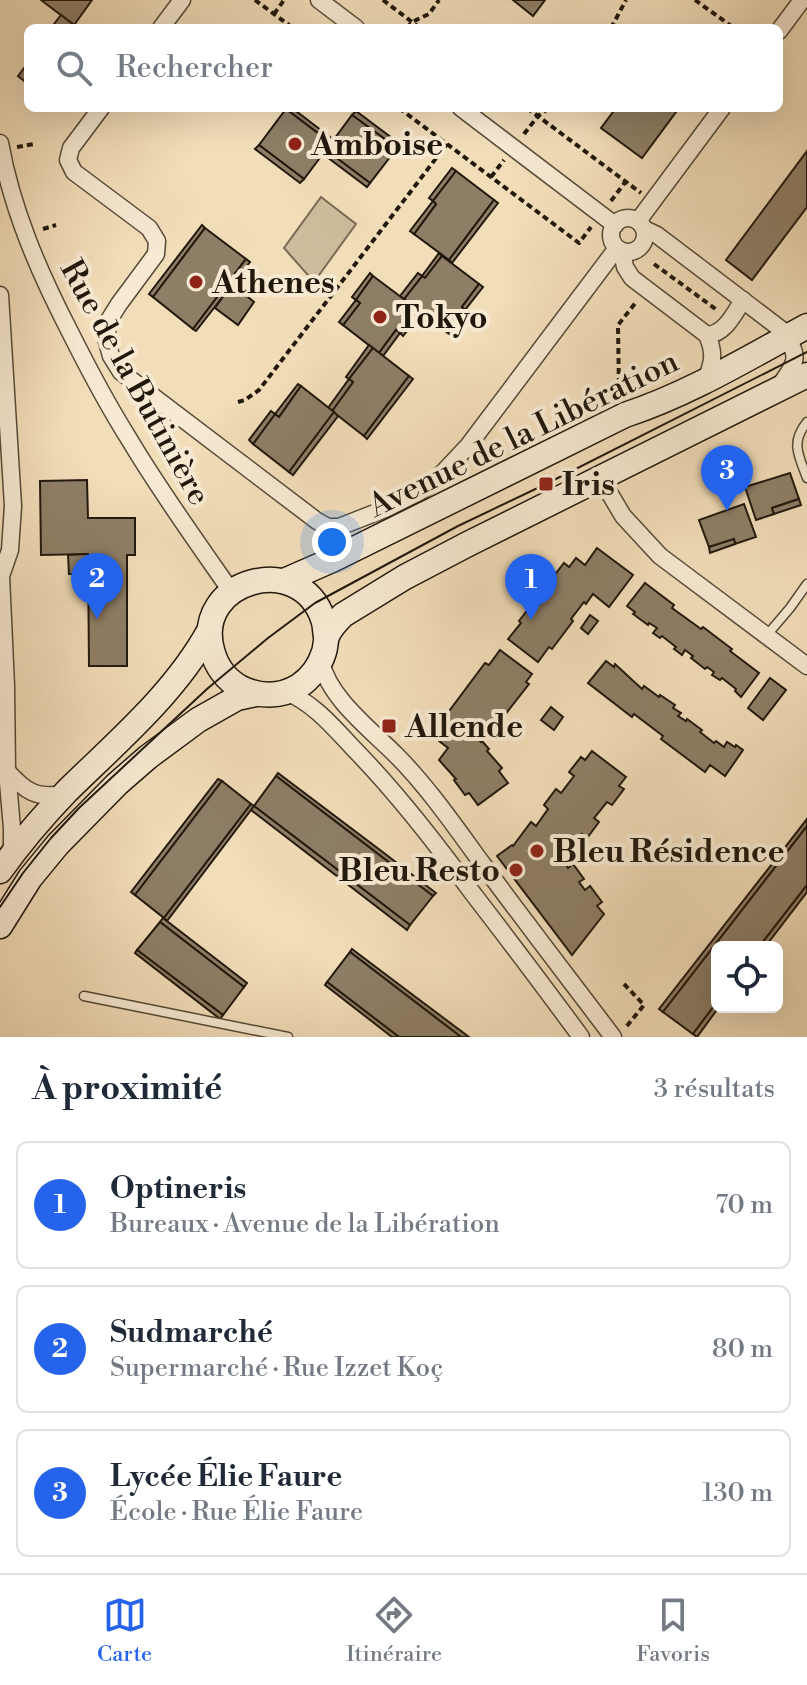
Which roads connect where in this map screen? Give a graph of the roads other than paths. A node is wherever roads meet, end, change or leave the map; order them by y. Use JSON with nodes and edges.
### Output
{"nodes":[{"id":1,"x":182,"y":0,"type":"edge"},
{"id":2,"x":319,"y":0,"type":"edge"},
{"id":3,"x":802,"y":0,"type":"edge"},
{"id":4,"x":164,"y":24,"type":"edge"},
{"id":5,"x":351,"y":24,"type":"edge"},
{"id":6,"x":783,"y":26,"type":"edge"},
{"id":7,"x":98,"y":112,"type":"edge"},
{"id":8,"x":466,"y":112,"type":"edge"},
{"id":9,"x":719,"y":112,"type":"edge"},
{"id":10,"x":0,"y":143,"type":"edge"},
{"id":11,"x":4,"y":184,"type":"edge"},
{"id":12,"x":615,"y":225,"type":"junction"},
{"id":13,"x":641,"y":225,"type":"junction"},
{"id":14,"x":620,"y":249,"type":"junction"},
{"id":15,"x":0,"y":295,"type":"edge"},
{"id":16,"x":743,"y":300,"type":"junction"},
{"id":17,"x":797,"y":331,"type":"edge"},
{"id":18,"x":707,"y":335,"type":"junction"},
{"id":19,"x":807,"y":375,"type":"edge"},
{"id":20,"x":706,"y":380,"type":"junction"},
{"id":21,"x":777,"y":390,"type":"junction"},
{"id":22,"x":807,"y":422,"type":"edge"},
{"id":23,"x":600,"y":477,"type":"junction"},
{"id":24,"x":807,"y":478,"type":"edge"},
{"id":25,"x":284,"y":581,"type":"junction"},
{"id":26,"x":807,"y":584,"type":"edge"},
{"id":27,"x":231,"y":591,"type":"junction"},
{"id":28,"x":209,"y":631,"type":"junction"},
{"id":29,"x":767,"y":635,"type":"junction"},
{"id":30,"x":324,"y":649,"type":"junction"},
{"id":31,"x":807,"y":666,"type":"edge"},
{"id":32,"x":286,"y":692,"type":"junction"},
{"id":33,"x":256,"y":694,"type":"junction"},
{"id":34,"x":7,"y":771,"type":"junction"},
{"id":35,"x":64,"y":794,"type":"junction"},
{"id":36,"x":4,"y":866,"type":"edge"},
{"id":37,"x":0,"y":926,"type":"edge"},
{"id":38,"x":84,"y":996,"type":"dead end"},
{"id":39,"x":288,"y":1037,"type":"edge"},
{"id":40,"x":581,"y":1037,"type":"edge"},
{"id":41,"x":613,"y":1037,"type":"edge"}],
"edges":[{"from":1,"to":4,"type":"street"},
{"from":2,"to":5,"type":"street"},
{"from":3,"to":6,"type":"street"},
{"from":7,"to":14,"type":"street"},
{"from":8,"to":12,"type":"street"},
{"from":9,"to":13,"type":"street"},
{"from":10,"to":11,"type":"street","name":"Rue de la Butinière"},
{"from":11,"to":27,"type":"street","name":"Rue de la Butinière"},
{"from":12,"to":13,"type":"street"},
{"from":12,"to":14,"type":"street"},
{"from":13,"to":14,"type":"street"},
{"from":13,"to":16,"type":"street"},
{"from":14,"to":18,"type":"street"},
{"from":15,"to":34,"type":"street"},
{"from":16,"to":17,"type":"street"},
{"from":16,"to":18,"type":"street"},
{"from":17,"to":20,"type":"street","name":"Avenue de la Libération"},
{"from":17,"to":21,"type":"street"},
{"from":18,"to":20,"type":"street"},
{"from":19,"to":21,"type":"street"},
{"from":20,"to":25,"type":"street","name":"Avenue de la Libération"},
{"from":21,"to":23,"type":"street"},
{"from":22,"to":24,"type":"lane"},
{"from":23,"to":29,"type":"street"},
{"from":23,"to":30,"type":"street"},
{"from":25,"to":27,"type":"street"},
{"from":25,"to":30,"type":"street"},
{"from":26,"to":29,"type":"lane"},
{"from":27,"to":28,"type":"street"},
{"from":28,"to":33,"type":"street"},
{"from":28,"to":35,"type":"street"},
{"from":29,"to":31,"type":"street"},
{"from":30,"to":32,"type":"street"},
{"from":30,"to":41,"type":"street"},
{"from":32,"to":33,"type":"street"},
{"from":32,"to":40,"type":"street"},
{"from":33,"to":37,"type":"street"},
{"from":34,"to":35,"type":"street"},
{"from":34,"to":36,"type":"street"},
{"from":35,"to":36,"type":"street"},
{"from":38,"to":39,"type":"lane"}]}
